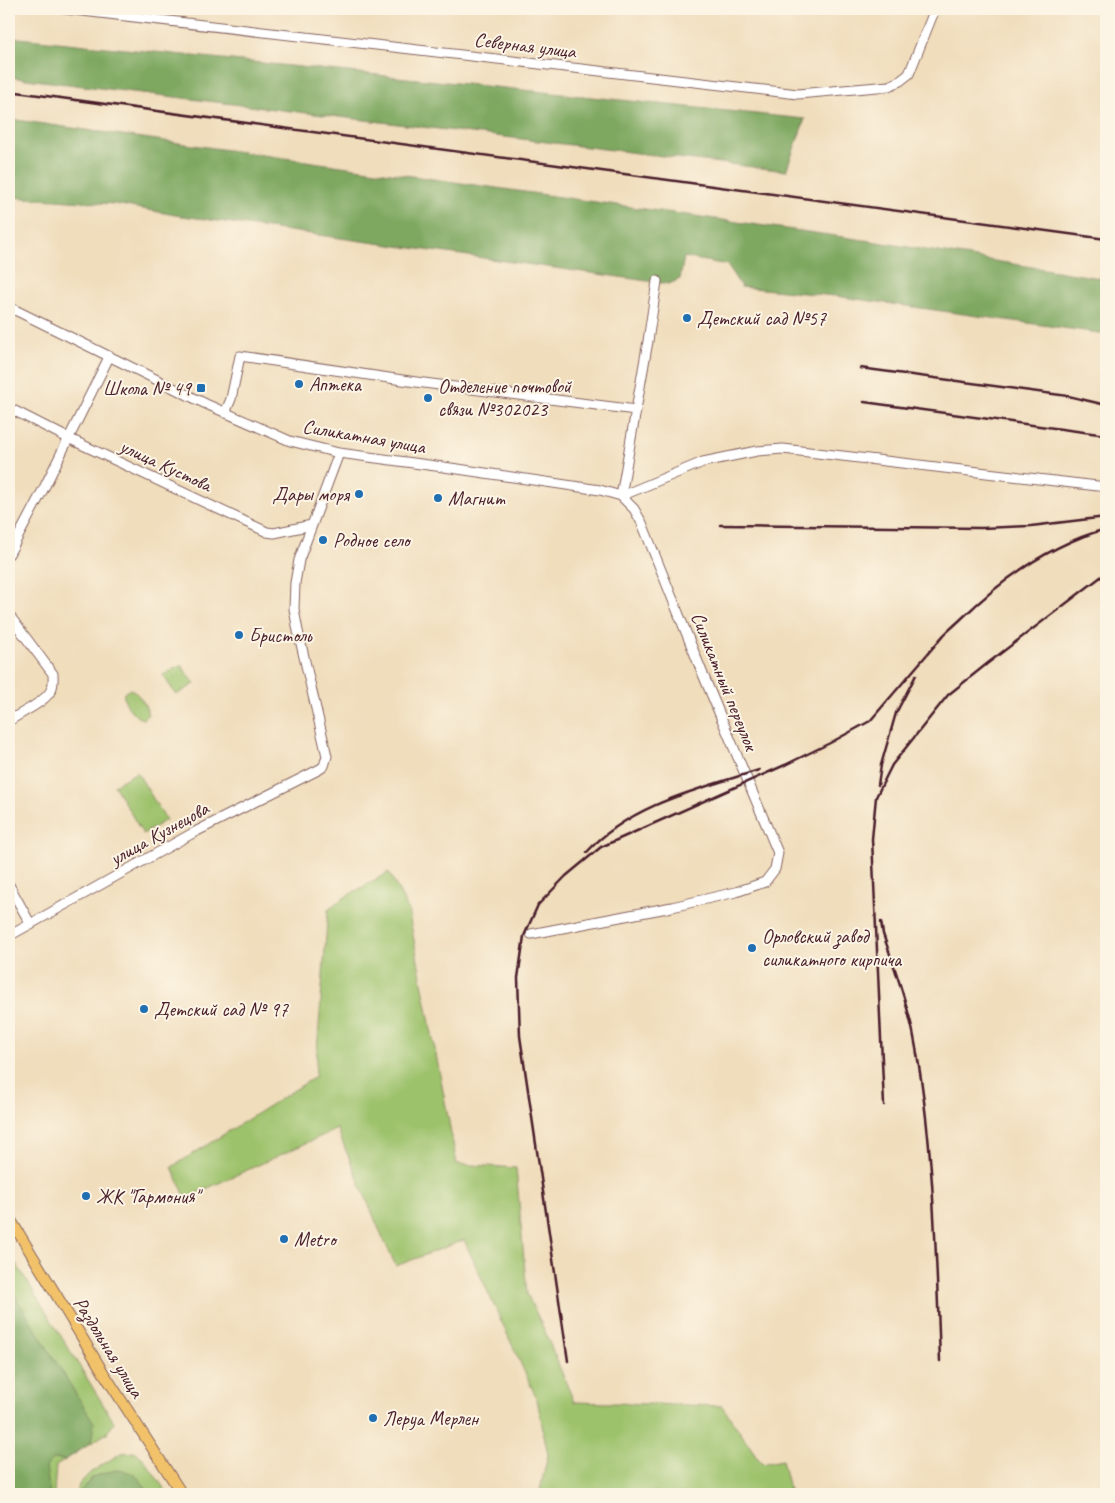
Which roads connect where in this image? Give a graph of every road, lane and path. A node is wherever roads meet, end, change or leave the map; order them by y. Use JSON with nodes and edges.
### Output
{"nodes":[{"id":1,"x":65,"y":9,"type":"edge"},
{"id":2,"x":935,"y":9,"type":"edge"},
{"id":3,"x":657,"y":281,"type":"dead end"},
{"id":4,"x":9,"y":308,"type":"edge"},
{"id":5,"x":109,"y":357,"type":"junction"},
{"id":6,"x":9,"y":408,"type":"edge"},
{"id":7,"x":636,"y":410,"type":"junction"},
{"id":8,"x":225,"y":413,"type":"junction"},
{"id":9,"x":68,"y":438,"type":"junction"},
{"id":10,"x":339,"y":453,"type":"junction"},
{"id":11,"x":1106,"y":487,"type":"edge"},
{"id":12,"x":621,"y":496,"type":"junction"},
{"id":13,"x":312,"y":524,"type":"junction"},
{"id":14,"x":9,"y":554,"type":"edge"},
{"id":15,"x":9,"y":615,"type":"edge"},
{"id":16,"x":9,"y":721,"type":"edge"},
{"id":17,"x":9,"y":885,"type":"edge"},
{"id":18,"x":30,"y":925,"type":"junction"},
{"id":19,"x":531,"y":934,"type":"dead end"},
{"id":20,"x":9,"y":936,"type":"edge"},
{"id":21,"x":9,"y":1218,"type":"edge"},
{"id":22,"x":182,"y":1494,"type":"edge"}],
"edges":[{"from":1,"to":2,"type":"street","name":"Северная улица"},
{"from":3,"to":7,"type":"street"},
{"from":4,"to":5,"type":"street","name":"Силикатная улица"},
{"from":5,"to":8,"type":"street","name":"Силикатная улица"},
{"from":5,"to":9,"type":"street"},
{"from":6,"to":9,"type":"street","name":"улица Кустова"},
{"from":7,"to":8,"type":"street"},
{"from":7,"to":12,"type":"street"},
{"from":8,"to":10,"type":"street","name":"Силикатная улица"},
{"from":9,"to":13,"type":"street","name":"улица Кустова"},
{"from":9,"to":14,"type":"street"},
{"from":10,"to":12,"type":"street","name":"Силикатная улица"},
{"from":10,"to":13,"type":"street"},
{"from":11,"to":12,"type":"street"},
{"from":12,"to":19,"type":"street","name":"Силикатный переулок"},
{"from":13,"to":18,"type":"street","name":"улица Кузнецова"},
{"from":15,"to":16,"type":"street"},
{"from":17,"to":18,"type":"street"},
{"from":18,"to":20,"type":"street","name":"улица Кузнецова"},
{"from":21,"to":22,"type":"main road","name":"Раздольная улица"}]}
